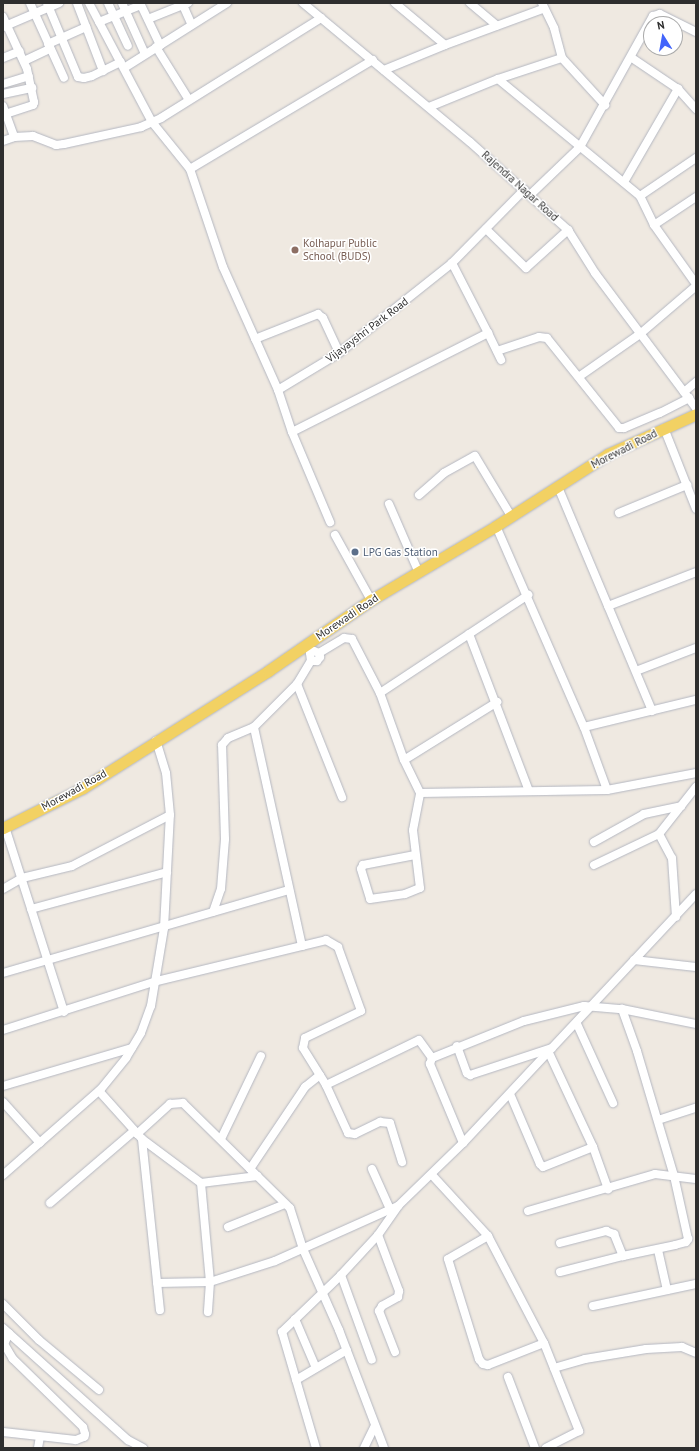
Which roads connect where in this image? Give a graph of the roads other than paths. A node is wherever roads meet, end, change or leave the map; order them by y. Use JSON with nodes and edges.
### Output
{"nodes":[{"id":1,"x":30,"y":3,"type":"edge"},
{"id":2,"x":59,"y":3,"type":"edge"},
{"id":3,"x":77,"y":3,"type":"edge"},
{"id":4,"x":89,"y":3,"type":"edge"},
{"id":5,"x":108,"y":3,"type":"edge"},
{"id":6,"x":122,"y":3,"type":"edge"},
{"id":7,"x":303,"y":3,"type":"edge"},
{"id":8,"x":395,"y":3,"type":"edge"},
{"id":9,"x":470,"y":3,"type":"edge"},
{"id":10,"x":140,"y":4,"type":"edge"},
{"id":11,"x":184,"y":4,"type":"edge"},
{"id":12,"x":223,"y":4,"type":"edge"},
{"id":13,"x":48,"y":5,"type":"edge"},
{"id":14,"x":543,"y":6,"type":"edge"},
{"id":15,"x":126,"y":11,"type":"junction"},
{"id":16,"x":34,"y":14,"type":"junction"},
{"id":17,"x":114,"y":16,"type":"junction"},
{"id":18,"x":3,"y":17,"type":"edge"},
{"id":19,"x":321,"y":18,"type":"junction"},
{"id":20,"x":148,"y":19,"type":"junction"},
{"id":21,"x":99,"y":22,"type":"junction"},
{"id":22,"x":191,"y":23,"type":"junction"},
{"id":23,"x":5,"y":26,"type":"edge"},
{"id":24,"x":497,"y":26,"type":"junction"},
{"id":25,"x":86,"y":27,"type":"junction"},
{"id":26,"x":696,"y":32,"type":"edge"},
{"id":27,"x":62,"y":38,"type":"junction"},
{"id":28,"x":445,"y":45,"type":"junction"},
{"id":29,"x":49,"y":46,"type":"junction"},
{"id":30,"x":128,"y":46,"type":"dead end"},
{"id":31,"x":158,"y":46,"type":"junction"},
{"id":32,"x":20,"y":51,"type":"junction"},
{"id":33,"x":145,"y":54,"type":"junction"},
{"id":34,"x":3,"y":58,"type":"edge"},
{"id":35,"x":562,"y":58,"type":"junction"},
{"id":36,"x":632,"y":58,"type":"junction"},
{"id":37,"x":373,"y":60,"type":"junction"},
{"id":38,"x":24,"y":61,"type":"junction"},
{"id":39,"x":123,"y":65,"type":"junction"},
{"id":40,"x":384,"y":70,"type":"junction"},
{"id":41,"x":103,"y":71,"type":"junction"},
{"id":42,"x":29,"y":76,"type":"junction"},
{"id":43,"x":64,"y":78,"type":"dead end"},
{"id":44,"x":498,"y":80,"type":"junction"},
{"id":45,"x":3,"y":84,"type":"edge"},
{"id":46,"x":32,"y":88,"type":"junction"},
{"id":47,"x":678,"y":89,"type":"junction"},
{"id":48,"x":3,"y":94,"type":"edge"},
{"id":49,"x":189,"y":100,"type":"junction"},
{"id":50,"x":605,"y":105,"type":"junction"},
{"id":51,"x":429,"y":107,"type":"junction"},
{"id":52,"x":696,"y":109,"type":"edge"},
{"id":53,"x":4,"y":110,"type":"edge"},
{"id":54,"x":152,"y":122,"type":"junction"},
{"id":55,"x":14,"y":137,"type":"junction"},
{"id":56,"x":3,"y":141,"type":"edge"},
{"id":57,"x":580,"y":147,"type":"junction"},
{"id":58,"x":696,"y":158,"type":"edge"},
{"id":59,"x":190,"y":169,"type":"junction"},
{"id":60,"x":624,"y":182,"type":"junction"},
{"id":61,"x":527,"y":192,"type":"junction"},
{"id":62,"x":640,"y":196,"type":"junction"},
{"id":63,"x":696,"y":197,"type":"edge"},
{"id":64,"x":654,"y":225,"type":"junction"},
{"id":65,"x":486,"y":230,"type":"junction"},
{"id":66,"x":568,"y":230,"type":"junction"},
{"id":67,"x":452,"y":263,"type":"junction"},
{"id":68,"x":696,"y":285,"type":"edge"},
{"id":69,"x":488,"y":333,"type":"junction"},
{"id":70,"x":640,"y":334,"type":"junction"},
{"id":71,"x":255,"y":339,"type":"junction"},
{"id":72,"x":497,"y":351,"type":"junction"},
{"id":73,"x":339,"y":353,"type":"junction"},
{"id":74,"x":501,"y":360,"type":"dead end"},
{"id":75,"x":580,"y":376,"type":"junction"},
{"id":76,"x":696,"y":382,"type":"edge"},
{"id":77,"x":278,"y":390,"type":"junction"},
{"id":78,"x":686,"y":395,"type":"junction"},
{"id":79,"x":696,"y":408,"type":"edge"},
{"id":80,"x":696,"y":414,"type":"edge"},
{"id":81,"x":664,"y":428,"type":"junction"},
{"id":82,"x":292,"y":432,"type":"junction"},
{"id":83,"x":687,"y":485,"type":"junction"},
{"id":84,"x":558,"y":487,"type":"junction"},
{"id":85,"x":419,"y":495,"type":"dead end"},
{"id":86,"x":389,"y":504,"type":"dead end"},
{"id":87,"x":696,"y":509,"type":"edge"},
{"id":88,"x":619,"y":513,"type":"dead end"},
{"id":89,"x":511,"y":516,"type":"junction"},
{"id":90,"x":330,"y":522,"type":"dead end"},
{"id":91,"x":496,"y":526,"type":"junction"},
{"id":92,"x":335,"y":535,"type":"dead end"},
{"id":93,"x":696,"y":572,"type":"edge"},
{"id":94,"x":419,"y":573,"type":"junction"},
{"id":95,"x":528,"y":595,"type":"junction"},
{"id":96,"x":371,"y":600,"type":"junction"},
{"id":97,"x":608,"y":606,"type":"junction"},
{"id":98,"x":469,"y":634,"type":"junction"},
{"id":99,"x":696,"y":648,"type":"edge"},
{"id":100,"x":307,"y":650,"type":"junction"},
{"id":101,"x":319,"y":653,"type":"junction"},
{"id":102,"x":311,"y":661,"type":"junction"},
{"id":103,"x":636,"y":671,"type":"junction"},
{"id":104,"x":297,"y":684,"type":"junction"},
{"id":105,"x":380,"y":693,"type":"junction"},
{"id":106,"x":696,"y":700,"type":"edge"},
{"id":107,"x":497,"y":702,"type":"junction"},
{"id":108,"x":652,"y":711,"type":"junction"},
{"id":109,"x":254,"y":727,"type":"junction"},
{"id":110,"x":584,"y":727,"type":"junction"},
{"id":111,"x":156,"y":740,"type":"junction"},
{"id":112,"x":404,"y":760,"type":"junction"},
{"id":113,"x":696,"y":773,"type":"edge"},
{"id":114,"x":696,"y":787,"type":"edge"},
{"id":115,"x":607,"y":790,"type":"junction"},
{"id":116,"x":529,"y":791,"type":"junction"},
{"id":117,"x":420,"y":793,"type":"junction"},
{"id":118,"x":342,"y":797,"type":"dead end"},
{"id":119,"x":682,"y":806,"type":"junction"},
{"id":120,"x":170,"y":815,"type":"junction"},
{"id":121,"x":4,"y":828,"type":"edge"},
{"id":122,"x":659,"y":834,"type":"junction"},
{"id":123,"x":594,"y":842,"type":"dead end"},
{"id":124,"x":415,"y":855,"type":"junction"},
{"id":125,"x":594,"y":865,"type":"dead end"},
{"id":126,"x":167,"y":872,"type":"junction"},
{"id":127,"x":22,"y":878,"type":"junction"},
{"id":128,"x":3,"y":889,"type":"edge"},
{"id":129,"x":290,"y":890,"type":"junction"},
{"id":130,"x":696,"y":894,"type":"edge"},
{"id":131,"x":31,"y":909,"type":"junction"},
{"id":132,"x":212,"y":912,"type":"junction"},
{"id":133,"x":676,"y":917,"type":"junction"},
{"id":134,"x":164,"y":928,"type":"junction"},
{"id":135,"x":302,"y":946,"type":"junction"},
{"id":136,"x":48,"y":960,"type":"junction"},
{"id":137,"x":634,"y":960,"type":"junction"},
{"id":138,"x":696,"y":967,"type":"edge"},
{"id":139,"x":3,"y":973,"type":"edge"},
{"id":140,"x":157,"y":981,"type":"junction"},
{"id":141,"x":594,"y":1005,"type":"junction"},
{"id":142,"x":622,"y":1009,"type":"junction"},
{"id":143,"x":64,"y":1012,"type":"junction"},
{"id":144,"x":577,"y":1024,"type":"junction"},
{"id":145,"x":696,"y":1024,"type":"edge"},
{"id":146,"x":3,"y":1030,"type":"edge"},
{"id":147,"x":457,"y":1046,"type":"junction"},
{"id":148,"x":132,"y":1048,"type":"junction"},
{"id":149,"x":551,"y":1051,"type":"junction"},
{"id":150,"x":261,"y":1056,"type":"dead end"},
{"id":151,"x":432,"y":1058,"type":"junction"},
{"id":152,"x":320,"y":1075,"type":"junction"},
{"id":153,"x":3,"y":1086,"type":"edge"},
{"id":154,"x":326,"y":1086,"type":"junction"},
{"id":155,"x":98,"y":1091,"type":"junction"},
{"id":156,"x":510,"y":1094,"type":"junction"},
{"id":157,"x":3,"y":1102,"type":"edge"},
{"id":158,"x":613,"y":1103,"type":"dead end"},
{"id":159,"x":696,"y":1108,"type":"edge"},
{"id":160,"x":658,"y":1120,"type":"junction"},
{"id":161,"x":138,"y":1134,"type":"junction"},
{"id":162,"x":220,"y":1139,"type":"junction"},
{"id":163,"x":40,"y":1143,"type":"junction"},
{"id":164,"x":463,"y":1143,"type":"junction"},
{"id":165,"x":593,"y":1146,"type":"junction"},
{"id":166,"x":402,"y":1162,"type":"dead end"},
{"id":167,"x":250,"y":1169,"type":"junction"},
{"id":168,"x":372,"y":1169,"type":"dead end"},
{"id":169,"x":3,"y":1175,"type":"edge"},
{"id":170,"x":432,"y":1175,"type":"junction"},
{"id":171,"x":258,"y":1176,"type":"junction"},
{"id":172,"x":674,"y":1176,"type":"junction"},
{"id":173,"x":696,"y":1179,"type":"edge"},
{"id":174,"x":201,"y":1183,"type":"junction"},
{"id":175,"x":608,"y":1189,"type":"junction"},
{"id":176,"x":50,"y":1203,"type":"dead end"},
{"id":177,"x":285,"y":1204,"type":"junction"},
{"id":178,"x":398,"y":1206,"type":"junction"},
{"id":179,"x":390,"y":1209,"type":"junction"},
{"id":180,"x":528,"y":1211,"type":"dead end"},
{"id":181,"x":228,"y":1228,"type":"dead end"},
{"id":182,"x":378,"y":1235,"type":"junction"},
{"id":183,"x":488,"y":1236,"type":"junction"},
{"id":184,"x":560,"y":1243,"type":"dead end"},
{"id":185,"x":304,"y":1249,"type":"junction"},
{"id":186,"x":658,"y":1250,"type":"junction"},
{"id":187,"x":623,"y":1256,"type":"junction"},
{"id":188,"x":560,"y":1272,"type":"dead end"},
{"id":189,"x":342,"y":1275,"type":"junction"},
{"id":190,"x":210,"y":1282,"type":"junction"},
{"id":191,"x":156,"y":1283,"type":"junction"},
{"id":192,"x":696,"y":1284,"type":"edge"},
{"id":193,"x":667,"y":1290,"type":"junction"},
{"id":194,"x":323,"y":1295,"type":"junction"},
{"id":195,"x":3,"y":1304,"type":"edge"},
{"id":196,"x":593,"y":1306,"type":"dead end"},
{"id":197,"x":160,"y":1310,"type":"dead end"},
{"id":198,"x":208,"y":1312,"type":"dead end"},
{"id":199,"x":295,"y":1319,"type":"junction"},
{"id":200,"x":6,"y":1330,"type":"edge"},
{"id":201,"x":544,"y":1343,"type":"junction"},
{"id":202,"x":347,"y":1350,"type":"junction"},
{"id":203,"x":395,"y":1352,"type":"dead end"},
{"id":204,"x":696,"y":1353,"type":"edge"},
{"id":205,"x":372,"y":1360,"type":"dead end"},
{"id":206,"x":316,"y":1368,"type":"junction"},
{"id":207,"x":554,"y":1368,"type":"junction"},
{"id":208,"x":508,"y":1377,"type":"dead end"},
{"id":209,"x":296,"y":1380,"type":"junction"},
{"id":210,"x":99,"y":1390,"type":"dead end"},
{"id":211,"x":376,"y":1425,"type":"junction"},
{"id":212,"x":3,"y":1432,"type":"edge"},
{"id":213,"x":40,"y":1437,"type":"junction"},
{"id":214,"x":38,"y":1448,"type":"edge"},
{"id":215,"x":143,"y":1448,"type":"edge"},
{"id":216,"x":316,"y":1448,"type":"edge"},
{"id":217,"x":364,"y":1448,"type":"edge"},
{"id":218,"x":384,"y":1448,"type":"edge"},
{"id":219,"x":534,"y":1448,"type":"edge"},
{"id":220,"x":546,"y":1448,"type":"edge"}],
"edges":[{"from":1,"to":16,"type":"street"},
{"from":2,"to":13,"type":"street"},
{"from":3,"to":25,"type":"street"},
{"from":4,"to":21,"type":"street"},
{"from":5,"to":17,"type":"street"},
{"from":6,"to":15,"type":"street"},
{"from":7,"to":19,"type":"street","name":"Rajendra Nagar Road"},
{"from":8,"to":28,"type":"street"},
{"from":9,"to":24,"type":"street"},
{"from":10,"to":15,"type":"street"},
{"from":10,"to":20,"type":"street"},
{"from":11,"to":20,"type":"street"},
{"from":11,"to":22,"type":"street"},
{"from":12,"to":22,"type":"street"},
{"from":13,"to":16,"type":"street"},
{"from":13,"to":27,"type":"street"},
{"from":14,"to":24,"type":"street"},
{"from":14,"to":35,"type":"street"},
{"from":15,"to":17,"type":"street"},
{"from":15,"to":33,"type":"street"},
{"from":16,"to":23,"type":"street"},
{"from":16,"to":29,"type":"street"},
{"from":17,"to":21,"type":"street"},
{"from":17,"to":30,"type":"street"},
{"from":18,"to":23,"type":"street"},
{"from":19,"to":37,"type":"street","name":"Rajendra Nagar Road"},
{"from":19,"to":49,"type":"street"},
{"from":20,"to":31,"type":"street"},
{"from":21,"to":39,"type":"street"},
{"from":22,"to":31,"type":"street"},
{"from":23,"to":32,"type":"street"},
{"from":24,"to":28,"type":"street"},
{"from":25,"to":27,"type":"street"},
{"from":25,"to":41,"type":"street"},
{"from":26,"to":36,"type":"street","name":"Vijayayshri Park Road"},
{"from":27,"to":29,"type":"street"},
{"from":27,"to":41,"type":"street"},
{"from":28,"to":40,"type":"street"},
{"from":29,"to":38,"type":"street"},
{"from":29,"to":43,"type":"street"},
{"from":31,"to":33,"type":"street"},
{"from":31,"to":49,"type":"street"},
{"from":32,"to":34,"type":"street"},
{"from":32,"to":38,"type":"street"},
{"from":33,"to":39,"type":"street"},
{"from":35,"to":44,"type":"street"},
{"from":35,"to":50,"type":"street"},
{"from":36,"to":47,"type":"street"},
{"from":36,"to":50,"type":"street","name":"Vijayayshri Park Road"},
{"from":37,"to":40,"type":"street","name":"Rajendra Nagar Road"},
{"from":37,"to":59,"type":"street"},
{"from":38,"to":42,"type":"street"},
{"from":39,"to":41,"type":"street"},
{"from":39,"to":54,"type":"street"},
{"from":40,"to":51,"type":"street","name":"Rajendra Nagar Road"},
{"from":42,"to":45,"type":"street"},
{"from":42,"to":46,"type":"street"},
{"from":44,"to":51,"type":"street"},
{"from":44,"to":57,"type":"street"},
{"from":46,"to":48,"type":"street"},
{"from":46,"to":53,"type":"street"},
{"from":47,"to":52,"type":"street"},
{"from":47,"to":60,"type":"street"},
{"from":49,"to":54,"type":"street"},
{"from":50,"to":57,"type":"street","name":"Vijayayshri Park Road"},
{"from":51,"to":61,"type":"street","name":"Rajendra Nagar Road"},
{"from":53,"to":55,"type":"street"},
{"from":54,"to":55,"type":"street"},
{"from":54,"to":59,"type":"street"},
{"from":55,"to":56,"type":"street"},
{"from":57,"to":60,"type":"street"},
{"from":57,"to":61,"type":"street","name":"Vijayayshri Park Road"},
{"from":58,"to":62,"type":"street"},
{"from":59,"to":71,"type":"street"},
{"from":60,"to":62,"type":"street"},
{"from":61,"to":65,"type":"street","name":"Vijayayshri Park Road"},
{"from":61,"to":66,"type":"street","name":"Rajendra Nagar Road"},
{"from":62,"to":64,"type":"street"},
{"from":63,"to":64,"type":"street"},
{"from":64,"to":68,"type":"street"},
{"from":65,"to":66,"type":"street"},
{"from":65,"to":67,"type":"street","name":"Vijayayshri Park Road"},
{"from":66,"to":70,"type":"street","name":"Rajendra Nagar Road"},
{"from":67,"to":69,"type":"street"},
{"from":67,"to":73,"type":"street","name":"Vijayayshri Park Road"},
{"from":68,"to":70,"type":"street"},
{"from":69,"to":72,"type":"street"},
{"from":69,"to":82,"type":"street"},
{"from":70,"to":75,"type":"street"},
{"from":70,"to":78,"type":"street","name":"Rajendra Nagar Road"},
{"from":71,"to":73,"type":"street"},
{"from":71,"to":77,"type":"street"},
{"from":72,"to":74,"type":"street"},
{"from":72,"to":75,"type":"street"},
{"from":73,"to":77,"type":"street","name":"Vijayayshri Park Road"},
{"from":75,"to":78,"type":"street"},
{"from":76,"to":78,"type":"street"},
{"from":77,"to":82,"type":"street"},
{"from":78,"to":79,"type":"street","name":"Rajendra Nagar Road"},
{"from":80,"to":81,"type":"main road","name":"Morewadi Road"},
{"from":81,"to":83,"type":"street"},
{"from":81,"to":84,"type":"main road","name":"Morewadi Road"},
{"from":82,"to":90,"type":"street"},
{"from":83,"to":87,"type":"street"},
{"from":83,"to":88,"type":"street"},
{"from":84,"to":89,"type":"main road","name":"Morewadi Road"},
{"from":84,"to":97,"type":"street"},
{"from":85,"to":89,"type":"street"},
{"from":86,"to":94,"type":"street"},
{"from":89,"to":91,"type":"main road","name":"Morewadi Road"},
{"from":91,"to":94,"type":"main road","name":"Morewadi Road"},
{"from":91,"to":95,"type":"street"},
{"from":92,"to":96,"type":"street"},
{"from":93,"to":97,"type":"street"},
{"from":94,"to":96,"type":"main road","name":"Morewadi Road"},
{"from":95,"to":98,"type":"street"},
{"from":95,"to":110,"type":"street"},
{"from":96,"to":100,"type":"main road","name":"Morewadi Road"},
{"from":97,"to":103,"type":"street"},
{"from":98,"to":105,"type":"street"},
{"from":98,"to":107,"type":"street"},
{"from":99,"to":103,"type":"street"},
{"from":100,"to":101,"type":"street"},
{"from":100,"to":102,"type":"street"},
{"from":100,"to":111,"type":"main road","name":"Morewadi Road"},
{"from":101,"to":102,"type":"street"},
{"from":101,"to":105,"type":"street"},
{"from":102,"to":104,"type":"street"},
{"from":103,"to":108,"type":"street"},
{"from":104,"to":109,"type":"street"},
{"from":104,"to":118,"type":"street"},
{"from":105,"to":112,"type":"street"},
{"from":106,"to":108,"type":"street"},
{"from":107,"to":112,"type":"street"},
{"from":107,"to":116,"type":"street"},
{"from":108,"to":110,"type":"street"},
{"from":109,"to":129,"type":"street"},
{"from":109,"to":132,"type":"street"},
{"from":110,"to":115,"type":"street"},
{"from":111,"to":120,"type":"street"},
{"from":111,"to":121,"type":"main road","name":"Morewadi Road"},
{"from":112,"to":117,"type":"street"},
{"from":113,"to":115,"type":"street"},
{"from":114,"to":119,"type":"street"},
{"from":115,"to":116,"type":"street"},
{"from":116,"to":117,"type":"street"},
{"from":117,"to":124,"type":"street"},
{"from":119,"to":122,"type":"street"},
{"from":119,"to":123,"type":"street"},
{"from":120,"to":126,"type":"street"},
{"from":120,"to":127,"type":"street"},
{"from":121,"to":127,"type":"street"},
{"from":122,"to":125,"type":"street"},
{"from":122,"to":133,"type":"street"},
{"from":124,"to":124,"type":"street"},
{"from":126,"to":131,"type":"street"},
{"from":126,"to":134,"type":"street"},
{"from":127,"to":128,"type":"street"},
{"from":127,"to":131,"type":"street"},
{"from":129,"to":132,"type":"street"},
{"from":129,"to":135,"type":"street"},
{"from":130,"to":133,"type":"street"},
{"from":131,"to":136,"type":"street"},
{"from":132,"to":134,"type":"street"},
{"from":133,"to":137,"type":"street"},
{"from":134,"to":136,"type":"street"},
{"from":134,"to":140,"type":"street"},
{"from":135,"to":140,"type":"street"},
{"from":135,"to":152,"type":"street"},
{"from":136,"to":139,"type":"street"},
{"from":136,"to":143,"type":"street"},
{"from":137,"to":138,"type":"street"},
{"from":137,"to":141,"type":"street"},
{"from":140,"to":143,"type":"street"},
{"from":140,"to":148,"type":"street"},
{"from":141,"to":142,"type":"street"},
{"from":141,"to":144,"type":"street"},
{"from":141,"to":147,"type":"street"},
{"from":142,"to":145,"type":"street"},
{"from":142,"to":160,"type":"street"},
{"from":143,"to":146,"type":"street"},
{"from":144,"to":149,"type":"street"},
{"from":144,"to":158,"type":"street"},
{"from":147,"to":149,"type":"street"},
{"from":147,"to":151,"type":"street"},
{"from":148,"to":153,"type":"street"},
{"from":148,"to":155,"type":"street"},
{"from":149,"to":156,"type":"street"},
{"from":149,"to":165,"type":"street"},
{"from":150,"to":162,"type":"street"},
{"from":151,"to":154,"type":"street"},
{"from":151,"to":164,"type":"street"},
{"from":152,"to":154,"type":"street"},
{"from":152,"to":167,"type":"street"},
{"from":154,"to":166,"type":"street"},
{"from":155,"to":161,"type":"street"},
{"from":155,"to":163,"type":"street"},
{"from":156,"to":164,"type":"street"},
{"from":156,"to":165,"type":"street"},
{"from":157,"to":163,"type":"street"},
{"from":159,"to":160,"type":"street"},
{"from":160,"to":172,"type":"street"},
{"from":161,"to":162,"type":"street"},
{"from":161,"to":174,"type":"street"},
{"from":161,"to":176,"type":"street"},
{"from":161,"to":191,"type":"street"},
{"from":162,"to":167,"type":"street"},
{"from":163,"to":169,"type":"street"},
{"from":164,"to":170,"type":"street"},
{"from":165,"to":175,"type":"street"},
{"from":167,"to":171,"type":"street"},
{"from":168,"to":179,"type":"street"},
{"from":170,"to":178,"type":"street"},
{"from":170,"to":183,"type":"street"},
{"from":171,"to":174,"type":"street"},
{"from":171,"to":177,"type":"street"},
{"from":172,"to":173,"type":"street"},
{"from":172,"to":175,"type":"street"},
{"from":172,"to":186,"type":"street"},
{"from":174,"to":190,"type":"street"},
{"from":175,"to":180,"type":"street"},
{"from":177,"to":181,"type":"street"},
{"from":177,"to":185,"type":"street"},
{"from":178,"to":179,"type":"street"},
{"from":178,"to":182,"type":"street"},
{"from":179,"to":185,"type":"street"},
{"from":182,"to":189,"type":"street"},
{"from":182,"to":203,"type":"street"},
{"from":183,"to":201,"type":"street"},
{"from":183,"to":201,"type":"street"},
{"from":184,"to":187,"type":"street"},
{"from":185,"to":190,"type":"street"},
{"from":185,"to":194,"type":"street"},
{"from":186,"to":187,"type":"street"},
{"from":186,"to":193,"type":"street"},
{"from":187,"to":188,"type":"street"},
{"from":189,"to":194,"type":"street"},
{"from":189,"to":205,"type":"street"},
{"from":190,"to":191,"type":"street"},
{"from":190,"to":198,"type":"street"},
{"from":191,"to":197,"type":"street"},
{"from":192,"to":193,"type":"street"},
{"from":193,"to":196,"type":"street"},
{"from":194,"to":199,"type":"street"},
{"from":194,"to":202,"type":"street"},
{"from":195,"to":210,"type":"street"},
{"from":199,"to":206,"type":"street"},
{"from":199,"to":209,"type":"street"},
{"from":200,"to":213,"type":"street"},
{"from":200,"to":215,"type":"street"},
{"from":201,"to":207,"type":"street"},
{"from":202,"to":206,"type":"street"},
{"from":202,"to":211,"type":"street"},
{"from":204,"to":207,"type":"street"},
{"from":206,"to":209,"type":"street"},
{"from":207,"to":220,"type":"street"},
{"from":208,"to":219,"type":"street"},
{"from":209,"to":216,"type":"street"},
{"from":211,"to":217,"type":"street"},
{"from":211,"to":218,"type":"street"},
{"from":212,"to":213,"type":"street"},
{"from":213,"to":214,"type":"street"}]}
